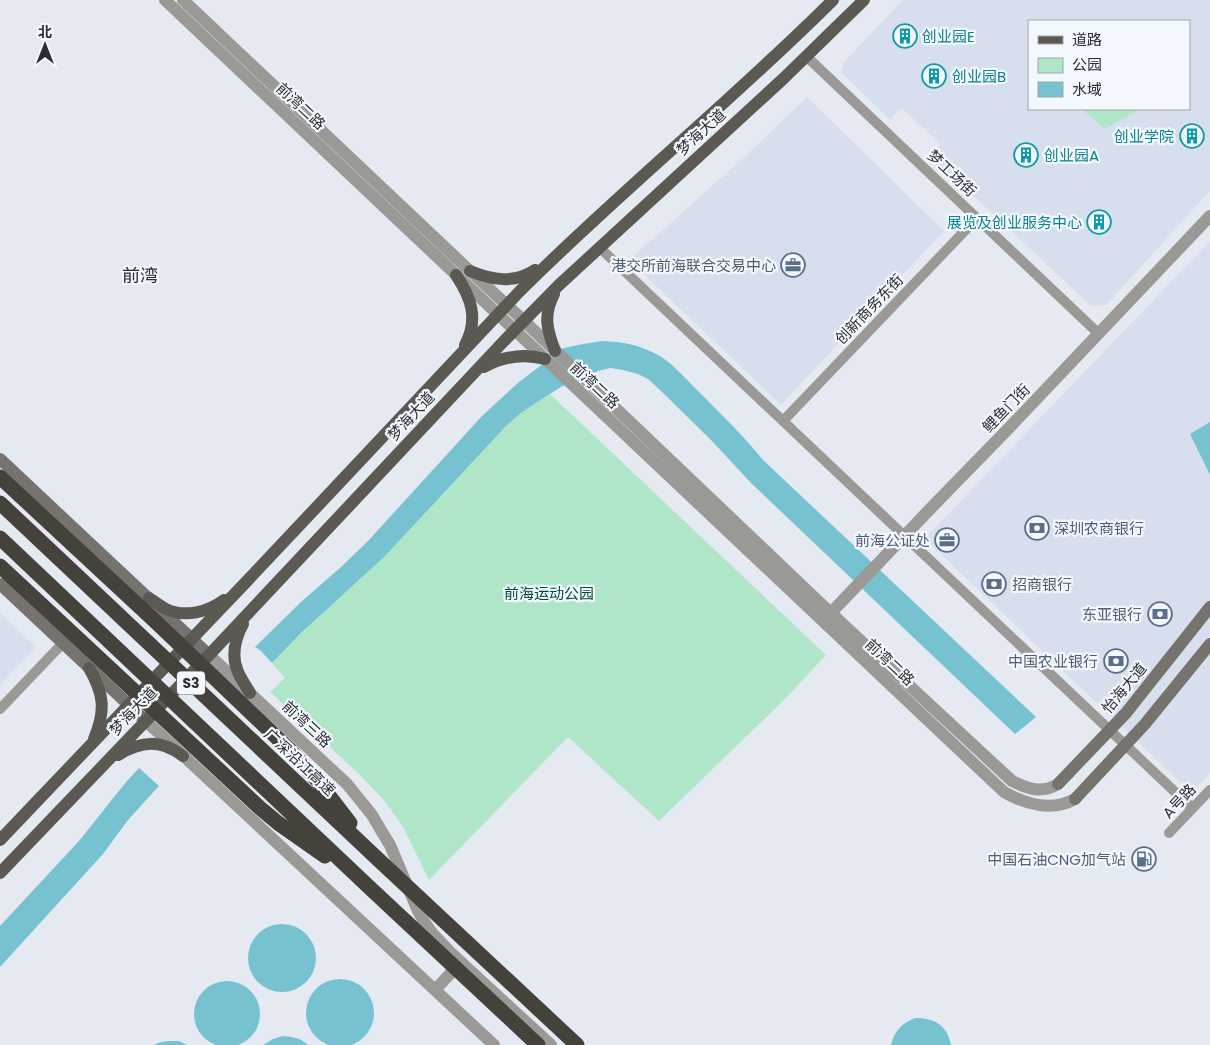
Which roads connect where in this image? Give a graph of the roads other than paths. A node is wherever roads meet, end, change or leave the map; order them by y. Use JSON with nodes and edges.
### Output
{"nodes":[{"id":1,"x":165,"y":0,"type":"edge"},
{"id":2,"x":183,"y":0,"type":"edge"},
{"id":3,"x":833,"y":0,"type":"edge"},
{"id":4,"x":864,"y":0,"type":"edge"},
{"id":5,"x":806,"y":56,"type":"junction"},
{"id":6,"x":1210,"y":216,"type":"edge"},
{"id":7,"x":977,"y":218,"type":"junction"},
{"id":8,"x":599,"y":247,"type":"junction"},
{"id":9,"x":550,"y":261,"type":"junction"},
{"id":10,"x":470,"y":271,"type":"junction"},
{"id":11,"x":456,"y":275,"type":"junction"},
{"id":12,"x":559,"y":285,"type":"junction"},
{"id":13,"x":502,"y":309,"type":"junction"},
{"id":14,"x":519,"y":325,"type":"junction"},
{"id":15,"x":1099,"y":334,"type":"junction"},
{"id":16,"x":461,"y":352,"type":"junction"},
{"id":17,"x":550,"y":355,"type":"junction"},
{"id":18,"x":470,"y":378,"type":"junction"},
{"id":19,"x":783,"y":421,"type":"junction"},
{"id":20,"x":0,"y":459,"type":"edge"},
{"id":21,"x":0,"y":477,"type":"edge"},
{"id":22,"x":0,"y":502,"type":"edge"},
{"id":23,"x":904,"y":536,"type":"junction"},
{"id":24,"x":0,"y":538,"type":"edge"},
{"id":25,"x":0,"y":566,"type":"edge"},
{"id":26,"x":247,"y":581,"type":"junction"},
{"id":27,"x":0,"y":584,"type":"edge"},
{"id":28,"x":149,"y":598,"type":"junction"},
{"id":29,"x":1210,"y":607,"type":"edge"},
{"id":30,"x":249,"y":612,"type":"junction"},
{"id":31,"x":827,"y":617,"type":"junction"},
{"id":32,"x":192,"y":638,"type":"junction"},
{"id":33,"x":63,"y":644,"type":"junction"},
{"id":34,"x":1210,"y":644,"type":"edge"},
{"id":35,"x":209,"y":655,"type":"junction"},
{"id":36,"x":89,"y":668,"type":"junction"},
{"id":37,"x":250,"y":693,"type":"junction"},
{"id":38,"x":129,"y":705,"type":"junction"},
{"id":39,"x":0,"y":710,"type":"edge"},
{"id":40,"x":146,"y":721,"type":"junction"},
{"id":41,"x":1110,"y":731,"type":"junction"},
{"id":42,"x":92,"y":744,"type":"junction"},
{"id":43,"x":1125,"y":746,"type":"junction"},
{"id":44,"x":183,"y":756,"type":"junction"},
{"id":45,"x":106,"y":763,"type":"junction"},
{"id":46,"x":1058,"y":784,"type":"joint"},
{"id":47,"x":1210,"y":790,"type":"edge"},
{"id":48,"x":1075,"y":799,"type":"joint"},
{"id":49,"x":1192,"y":808,"type":"junction"},
{"id":50,"x":1170,"y":833,"type":"dead end"},
{"id":51,"x":0,"y":840,"type":"edge"},
{"id":52,"x":382,"y":863,"type":"junction"},
{"id":53,"x":0,"y":873,"type":"edge"},
{"id":54,"x":370,"y":888,"type":"junction"},
{"id":55,"x":462,"y":962,"type":"junction"},
{"id":56,"x":435,"y":990,"type":"junction"},
{"id":57,"x":494,"y":1045,"type":"edge"},
{"id":58,"x":538,"y":1045,"type":"edge"},
{"id":59,"x":551,"y":1045,"type":"edge"},
{"id":60,"x":577,"y":1045,"type":"edge"}],
"edges":[{"from":1,"to":11,"type":"street","name":"前湾二路"},
{"from":2,"to":10,"type":"street","name":"前湾二路"},
{"from":3,"to":9,"type":"main road","name":"梦海大道"},
{"from":4,"to":5,"type":"main road","name":"梦海大道"},
{"from":5,"to":7,"type":"street","name":"梦工场街"},
{"from":5,"to":8,"type":"main road","name":"梦海大道"},
{"from":6,"to":15,"type":"street","name":"鲤鱼门街"},
{"from":7,"to":15,"type":"street","name":"梦工场街"},
{"from":7,"to":19,"type":"street","name":"创新商务东街"},
{"from":8,"to":12,"type":"main road","name":"梦海大道"},
{"from":8,"to":19,"type":"street"},
{"from":9,"to":10,"type":"main road"},
{"from":9,"to":13,"type":"main road","name":"梦海大道"},
{"from":10,"to":13,"type":"street","name":"前湾二路"},
{"from":11,"to":13,"type":"street","name":"前湾二路"},
{"from":11,"to":16,"type":"main road"},
{"from":12,"to":14,"type":"main road","name":"梦海大道"},
{"from":12,"to":17,"type":"main road"},
{"from":13,"to":14,"type":"street","name":"前湾二路"},
{"from":13,"to":16,"type":"main road","name":"梦海大道"},
{"from":14,"to":17,"type":"street","name":"前湾二路"},
{"from":14,"to":18,"type":"main road","name":"梦海大道"},
{"from":15,"to":23,"type":"street","name":"鲤鱼门街"},
{"from":16,"to":26,"type":"main road","name":"梦海大道"},
{"from":17,"to":18,"type":"main road"},
{"from":17,"to":31,"type":"street","name":"前湾二路"},
{"from":18,"to":30,"type":"main road","name":"梦海大道"},
{"from":19,"to":23,"type":"street"},
{"from":20,"to":28,"type":"main road","name":"前湾三路"},
{"from":21,"to":52,"type":"highway","bridge":true},
{"from":22,"to":52,"type":"highway","name":"广深沿江高速","number":"S3","bridge":true},
{"from":23,"to":31,"type":"street","name":"鲤鱼门街"},
{"from":23,"to":41,"type":"street"},
{"from":24,"to":54,"type":"highway","number":"S3","bridge":true},
{"from":25,"to":54,"type":"highway","bridge":true},
{"from":26,"to":28,"type":"main road"},
{"from":26,"to":32,"type":"main road","name":"梦海大道"},
{"from":27,"to":33,"type":"main road"},
{"from":28,"to":32,"type":"main road","name":"前湾三路"},
{"from":29,"to":41,"type":"main road","name":"怡海大道"},
{"from":30,"to":35,"type":"main road","name":"梦海大道"},
{"from":30,"to":37,"type":"main road"},
{"from":31,"to":46,"type":"street","name":"前湾二路"},
{"from":31,"to":48,"type":"street","name":"前湾二路"},
{"from":32,"to":35,"type":"main road","name":"前湾三路"},
{"from":32,"to":38,"type":"main road","name":"梦海大道"},
{"from":33,"to":36,"type":"main road"},
{"from":33,"to":39,"type":"street"},
{"from":34,"to":43,"type":"main road"},
{"from":35,"to":37,"type":"street","name":"前湾三路"},
{"from":35,"to":40,"type":"main road","name":"梦海大道"},
{"from":36,"to":38,"type":"main road"},
{"from":36,"to":42,"type":"main road"},
{"from":37,"to":55,"type":"street","name":"前湾三路"},
{"from":38,"to":40,"type":"main road"},
{"from":38,"to":42,"type":"main road","name":"梦海大道"},
{"from":40,"to":44,"type":"street"},
{"from":40,"to":45,"type":"main road","name":"梦海大道"},
{"from":41,"to":43,"type":"street"},
{"from":41,"to":46,"type":"main road","name":"怡海大道"},
{"from":42,"to":51,"type":"main road","name":"梦海大道"},
{"from":43,"to":48,"type":"main road"},
{"from":43,"to":49,"type":"street"},
{"from":44,"to":45,"type":"main road"},
{"from":44,"to":56,"type":"street"},
{"from":45,"to":53,"type":"main road","name":"梦海大道"},
{"from":47,"to":49,"type":"street","name":"A号路"},
{"from":49,"to":50,"type":"street","name":"A号路"},
{"from":52,"to":60,"type":"highway","name":"广深沿江高速","number":"S3","bridge":true},
{"from":54,"to":58,"type":"highway","number":"S3","bridge":true},
{"from":55,"to":56,"type":"street"},
{"from":55,"to":59,"type":"street","name":"前湾三路"},
{"from":56,"to":57,"type":"street"}]}
